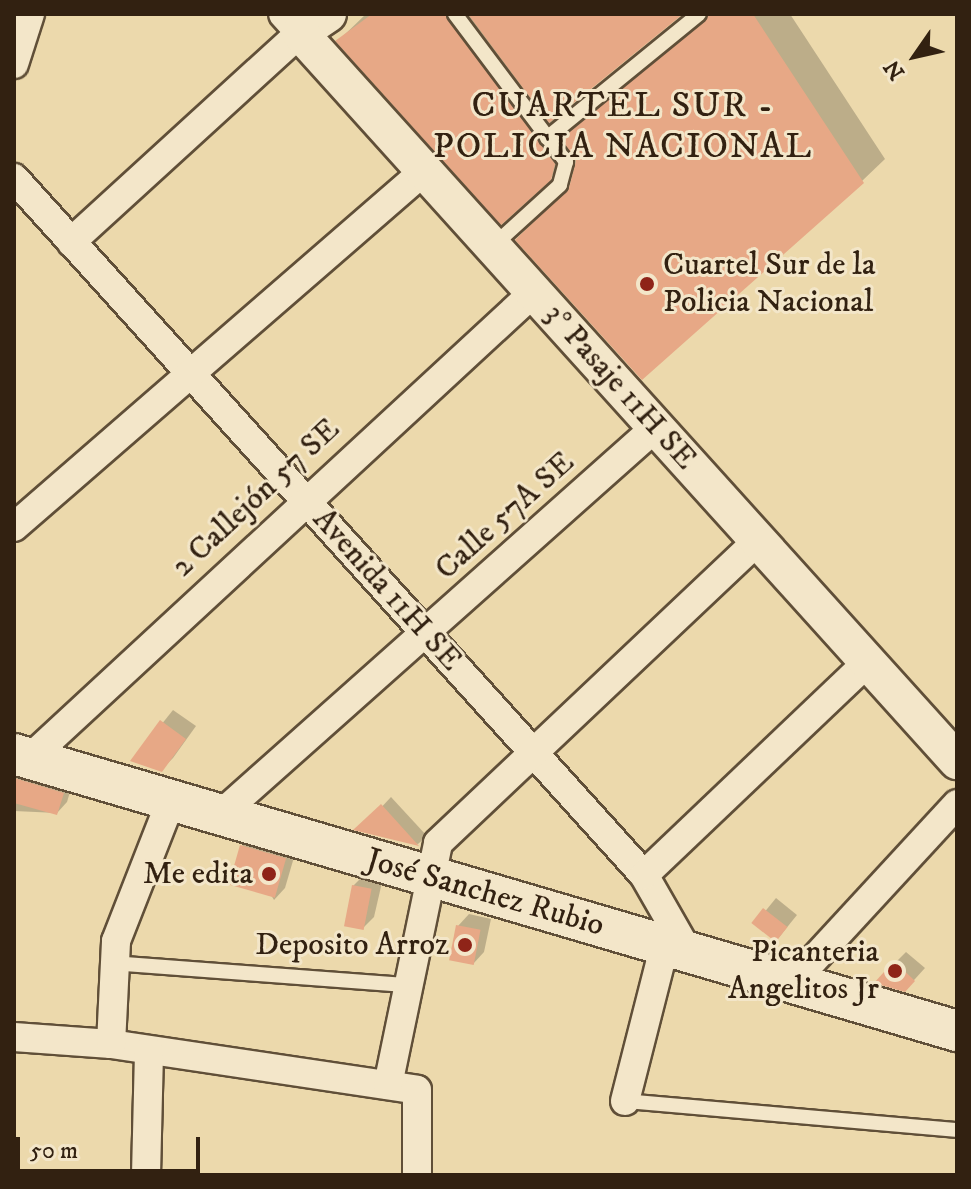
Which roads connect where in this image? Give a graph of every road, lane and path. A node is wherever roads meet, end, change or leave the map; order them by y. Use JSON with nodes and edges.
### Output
{"nodes":[{"id":1,"x":30,"y":14,"type":"edge"},
{"id":2,"x":455,"y":14,"type":"edge"},
{"id":3,"x":699,"y":14,"type":"edge"},
{"id":4,"x":304,"y":20,"type":"edge"},
{"id":5,"x":16,"y":49,"type":"edge"},
{"id":6,"x":547,"y":138,"type":"junction"},
{"id":7,"x":424,"y":171,"type":"junction"},
{"id":8,"x":14,"y":178,"type":"edge"},
{"id":9,"x":71,"y":242,"type":"junction"},
{"id":10,"x":493,"y":246,"type":"junction"},
{"id":11,"x":534,"y":292,"type":"junction"},
{"id":12,"x":189,"y":371,"type":"junction"},
{"id":13,"x":656,"y":427,"type":"junction"},
{"id":14,"x":304,"y":499,"type":"junction"},
{"id":15,"x":14,"y":527,"type":"edge"},
{"id":16,"x":758,"y":540,"type":"junction"},
{"id":17,"x":425,"y":633,"type":"junction"},
{"id":18,"x":868,"y":662,"type":"junction"},
{"id":19,"x":532,"y":751,"type":"junction"},
{"id":20,"x":22,"y":757,"type":"edge"},
{"id":21,"x":957,"y":761,"type":"edge"},
{"id":22,"x":171,"y":801,"type":"junction"},
{"id":23,"x":957,"y":804,"type":"edge"},
{"id":24,"x":220,"y":815,"type":"junction"},
{"id":25,"x":644,"y":875,"type":"junction"},
{"id":26,"x":430,"y":879,"type":"junction"},
{"id":27,"x":676,"y":947,"type":"junction"},
{"id":28,"x":112,"y":962,"type":"junction"},
{"id":29,"x":793,"y":982,"type":"junction"},
{"id":30,"x":408,"y":985,"type":"junction"},
{"id":31,"x":956,"y":1029,"type":"edge"},
{"id":32,"x":14,"y":1037,"type":"edge"},
{"id":33,"x":111,"y":1044,"type":"junction"},
{"id":34,"x":149,"y":1051,"type":"junction"},
{"id":35,"x":388,"y":1085,"type":"junction"},
{"id":36,"x":625,"y":1101,"type":"joint"},
{"id":37,"x":957,"y":1130,"type":"edge"},
{"id":38,"x":146,"y":1175,"type":"edge"},
{"id":39,"x":417,"y":1175,"type":"edge"}],
"edges":[{"from":1,"to":5,"type":"street"},
{"from":2,"to":6,"type":"lane"},
{"from":3,"to":6,"type":"lane"},
{"from":4,"to":7,"type":"street","name":"3° Pasaje 11H SE"},
{"from":4,"to":9,"type":"street"},
{"from":6,"to":10,"type":"lane"},
{"from":7,"to":10,"type":"street","name":"3° Pasaje 11H SE"},
{"from":7,"to":12,"type":"street"},
{"from":8,"to":9,"type":"street","name":"Avenida 11H SE"},
{"from":9,"to":12,"type":"street","name":"Avenida 11H SE"},
{"from":10,"to":11,"type":"street","name":"3° Pasaje 11H SE"},
{"from":11,"to":13,"type":"street","name":"3° Pasaje 11H SE"},
{"from":11,"to":14,"type":"street","name":"2 Callejón 57 SE"},
{"from":12,"to":14,"type":"street","name":"Avenida 11H SE"},
{"from":12,"to":15,"type":"street"},
{"from":13,"to":16,"type":"street","name":"3° Pasaje 11H SE"},
{"from":13,"to":17,"type":"street","name":"Calle 57A SE"},
{"from":14,"to":17,"type":"street","name":"Avenida 11H SE"},
{"from":14,"to":20,"type":"street","name":"2 Callejón 57 SE"},
{"from":16,"to":18,"type":"street","name":"3° Pasaje 11H SE"},
{"from":16,"to":19,"type":"street"},
{"from":17,"to":19,"type":"street","name":"Avenida 11H SE"},
{"from":17,"to":24,"type":"street","name":"Calle 57A SE"},
{"from":18,"to":21,"type":"street","name":"3° Pasaje 11H SE"},
{"from":18,"to":25,"type":"street"},
{"from":19,"to":25,"type":"street","name":"Avenida 11H SE"},
{"from":19,"to":26,"type":"street"},
{"from":20,"to":22,"type":"main road","name":"José Sanchez Rubio"},
{"from":22,"to":24,"type":"main road","name":"José Sanchez Rubio"},
{"from":22,"to":28,"type":"street"},
{"from":23,"to":29,"type":"street"},
{"from":24,"to":26,"type":"main road","name":"José Sanchez Rubio"},
{"from":25,"to":27,"type":"street","name":"Avenida 11H SE"},
{"from":26,"to":27,"type":"main road","name":"José Sanchez Rubio"},
{"from":26,"to":30,"type":"street"},
{"from":27,"to":29,"type":"main road","name":"José Sanchez Rubio"},
{"from":27,"to":36,"type":"street"},
{"from":28,"to":30,"type":"lane"},
{"from":28,"to":33,"type":"street"},
{"from":29,"to":31,"type":"main road","name":"José Sanchez Rubio"},
{"from":30,"to":35,"type":"street"},
{"from":32,"to":33,"type":"street"},
{"from":33,"to":34,"type":"street"},
{"from":34,"to":35,"type":"street"},
{"from":34,"to":38,"type":"street"},
{"from":35,"to":39,"type":"street"},
{"from":36,"to":37,"type":"lane"}]}
